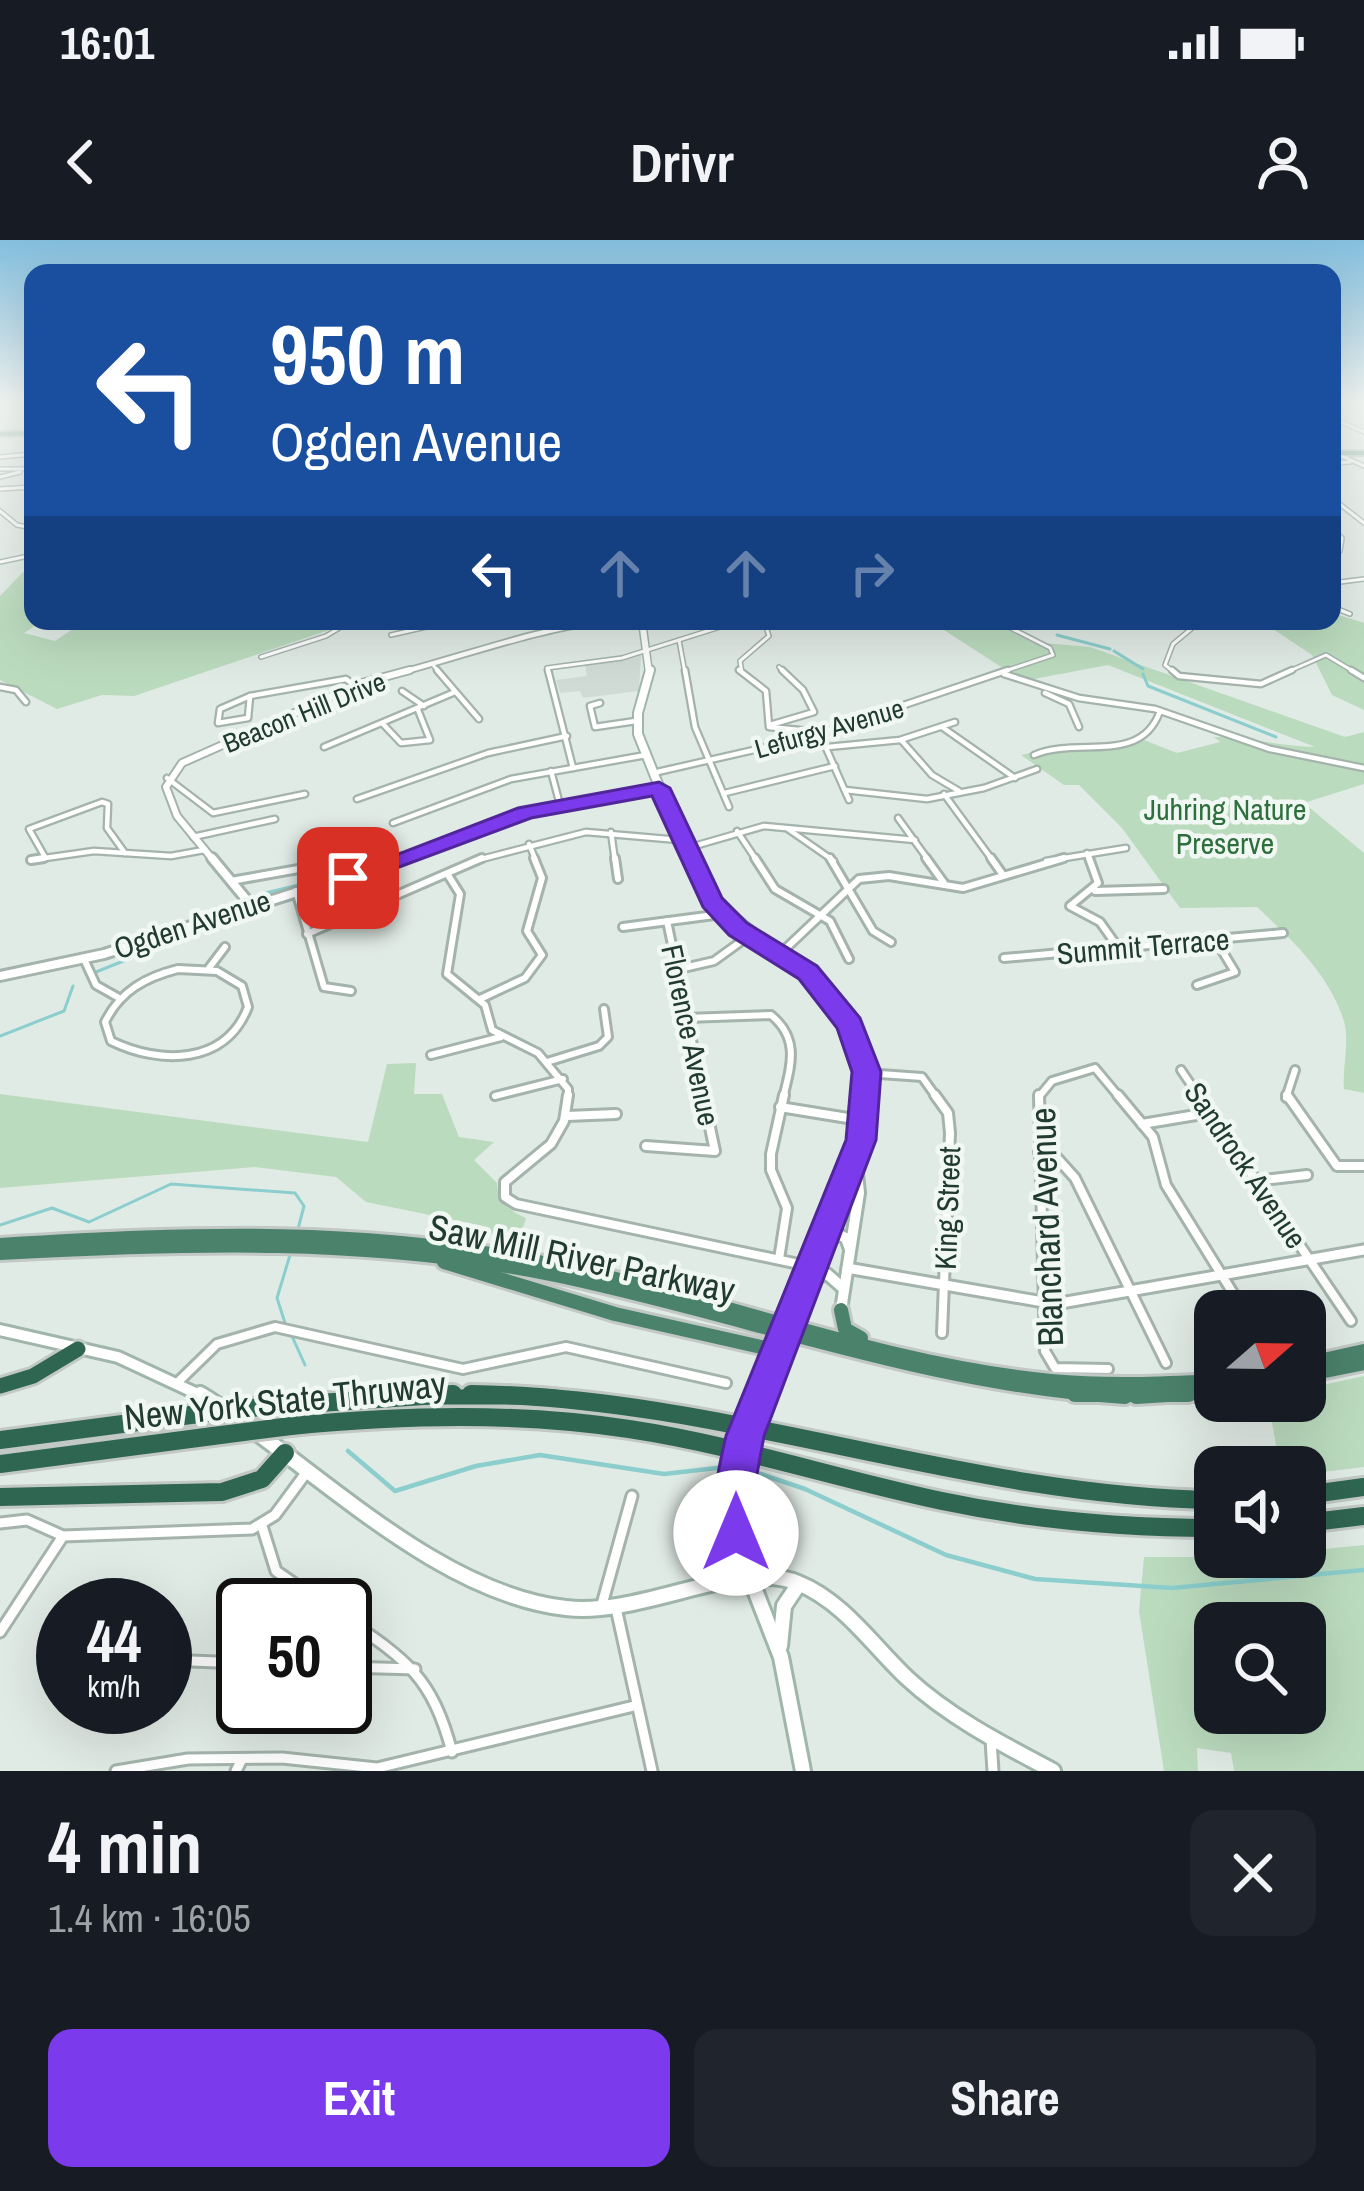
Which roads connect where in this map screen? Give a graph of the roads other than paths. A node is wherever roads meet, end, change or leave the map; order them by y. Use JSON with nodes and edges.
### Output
{"nodes":[{"id":1,"x":336,"y":630,"type":"edge"},
{"id":2,"x":408,"y":630,"type":"edge"},
{"id":3,"x":540,"y":630,"type":"edge"},
{"id":4,"x":644,"y":630,"type":"edge"},
{"id":5,"x":711,"y":630,"type":"edge"},
{"id":6,"x":768,"y":630,"type":"edge"},
{"id":7,"x":1013,"y":630,"type":"edge"},
{"id":8,"x":1190,"y":630,"type":"edge"},
{"id":9,"x":391,"y":634,"type":"dead end"},
{"id":10,"x":679,"y":640,"type":"junction"},
{"id":11,"x":648,"y":649,"type":"junction"},
{"id":12,"x":261,"y":657,"type":"dead end"},
{"id":13,"x":432,"y":664,"type":"junction"},
{"id":14,"x":779,"y":667,"type":"dead end"},
{"id":15,"x":1002,"y":673,"type":"junction"},
{"id":16,"x":1364,"y":678,"type":"edge"},
{"id":17,"x":356,"y":686,"type":"junction"},
{"id":18,"x":1032,"y":686,"type":"junction"},
{"id":19,"x":2,"y":687,"type":"edge"},
{"id":20,"x":401,"y":691,"type":"dead end"},
{"id":21,"x":455,"y":692,"type":"junction"},
{"id":22,"x":250,"y":695,"type":"junction"},
{"id":23,"x":26,"y":702,"type":"dead end"},
{"id":24,"x":600,"y":703,"type":"dead end"},
{"id":25,"x":422,"y":708,"type":"junction"},
{"id":26,"x":1160,"y":711,"type":"junction"},
{"id":27,"x":478,"y":719,"type":"dead end"},
{"id":28,"x":636,"y":721,"type":"junction"},
{"id":29,"x":955,"y":722,"type":"dead end"},
{"id":30,"x":382,"y":724,"type":"junction"},
{"id":31,"x":768,"y":724,"type":"junction"},
{"id":32,"x":942,"y":727,"type":"junction"},
{"id":33,"x":1079,"y":728,"type":"dead end"},
{"id":34,"x":819,"y":732,"type":"junction"},
{"id":35,"x":567,"y":736,"type":"junction"},
{"id":36,"x":898,"y":740,"type":"junction"},
{"id":37,"x":324,"y":747,"type":"dead end"},
{"id":38,"x":828,"y":747,"type":"junction"},
{"id":39,"x":646,"y":754,"type":"junction"},
{"id":40,"x":1034,"y":755,"type":"dead end"},
{"id":41,"x":710,"y":762,"type":"junction"},
{"id":42,"x":835,"y":766,"type":"junction"},
{"id":43,"x":573,"y":768,"type":"junction"},
{"id":44,"x":1364,"y":768,"type":"edge"},
{"id":45,"x":1037,"y":769,"type":"dead end"},
{"id":46,"x":551,"y":772,"type":"junction"},
{"id":47,"x":653,"y":773,"type":"junction"},
{"id":48,"x":167,"y":778,"type":"junction"},
{"id":49,"x":1015,"y":778,"type":"junction"},
{"id":50,"x":659,"y":788,"type":"junction"},
{"id":51,"x":845,"y":790,"type":"junction"},
{"id":52,"x":962,"y":793,"type":"junction"},
{"id":53,"x":305,"y":794,"type":"dead end"},
{"id":54,"x":725,"y":794,"type":"junction"},
{"id":55,"x":944,"y":794,"type":"junction"},
{"id":56,"x":358,"y":799,"type":"dead end"},
{"id":57,"x":849,"y":800,"type":"dead end"},
{"id":58,"x":560,"y":805,"type":"junction"},
{"id":59,"x":728,"y":807,"type":"dead end"},
{"id":60,"x":898,"y":818,"type":"dead end"},
{"id":61,"x":275,"y":819,"type":"dead end"},
{"id":62,"x":393,"y":823,"type":"dead end"},
{"id":63,"x":779,"y":826,"type":"junction"},
{"id":64,"x":737,"y":831,"type":"junction"},
{"id":65,"x":610,"y":832,"type":"junction"},
{"id":66,"x":193,"y":837,"type":"junction"},
{"id":67,"x":915,"y":840,"type":"junction"},
{"id":68,"x":529,"y":844,"type":"junction"},
{"id":69,"x":681,"y":844,"type":"junction"},
{"id":70,"x":1126,"y":848,"type":"dead end"},
{"id":71,"x":204,"y":850,"type":"junction"},
{"id":72,"x":125,"y":853,"type":"junction"},
{"id":73,"x":1087,"y":853,"type":"junction"},
{"id":74,"x":45,"y":857,"type":"junction"},
{"id":75,"x":31,"y":860,"type":"dead end"},
{"id":76,"x":364,"y":873,"type":"junction"},
{"id":77,"x":448,"y":875,"type":"junction"},
{"id":78,"x":1003,"y":875,"type":"junction"},
{"id":79,"x":618,"y":879,"type":"dead end"},
{"id":80,"x":230,"y":881,"type":"junction"},
{"id":81,"x":946,"y":886,"type":"junction"},
{"id":82,"x":846,"y":887,"type":"junction"},
{"id":83,"x":1164,"y":889,"type":"dead end"},
{"id":84,"x":296,"y":891,"type":"junction"},
{"id":85,"x":1092,"y":891,"type":"junction"},
{"id":86,"x":250,"y":904,"type":"junction"},
{"id":87,"x":722,"y":914,"type":"junction"},
{"id":88,"x":822,"y":914,"type":"junction"},
{"id":89,"x":667,"y":921,"type":"junction"},
{"id":90,"x":622,"y":927,"type":"dead end"},
{"id":91,"x":1283,"y":933,"type":"dead end"},
{"id":92,"x":307,"y":934,"type":"junction"},
{"id":93,"x":750,"y":935,"type":"junction"},
{"id":94,"x":1215,"y":939,"type":"junction"},
{"id":95,"x":891,"y":942,"type":"dead end"},
{"id":96,"x":1117,"y":946,"type":"junction"},
{"id":97,"x":225,"y":947,"type":"dead end"},
{"id":98,"x":781,"y":953,"type":"junction"},
{"id":99,"x":1004,"y":958,"type":"dead end"},
{"id":100,"x":84,"y":959,"type":"junction"},
{"id":101,"x":849,"y":959,"type":"dead end"},
{"id":102,"x":208,"y":969,"type":"junction"},
{"id":103,"x":675,"y":970,"type":"junction"},
{"id":104,"x":0,"y":976,"type":"edge"},
{"id":105,"x":1197,"y":985,"type":"dead end"},
{"id":106,"x":351,"y":991,"type":"dead end"},
{"id":107,"x":119,"y":998,"type":"junction"},
{"id":108,"x":479,"y":999,"type":"junction"},
{"id":109,"x":604,"y":1010,"type":"dead end"},
{"id":110,"x":686,"y":1018,"type":"junction"},
{"id":111,"x":504,"y":1036,"type":"junction"},
{"id":112,"x":430,"y":1055,"type":"dead end"},
{"id":113,"x":547,"y":1062,"type":"junction"},
{"id":114,"x":1181,"y":1070,"type":"dead end"},
{"id":115,"x":1295,"y":1070,"type":"dead end"},
{"id":116,"x":866,"y":1072,"type":"junction"},
{"id":117,"x":562,"y":1079,"type":"junction"},
{"id":118,"x":495,"y":1096,"type":"dead end"},
{"id":119,"x":780,"y":1107,"type":"junction"},
{"id":120,"x":1208,"y":1113,"type":"junction"},
{"id":121,"x":616,"y":1114,"type":"dead end"},
{"id":122,"x":567,"y":1116,"type":"junction"},
{"id":123,"x":864,"y":1120,"type":"junction"},
{"id":124,"x":1142,"y":1124,"type":"junction"},
{"id":125,"x":646,"y":1146,"type":"dead end"},
{"id":126,"x":1040,"y":1152,"type":"junction"},
{"id":127,"x":856,"y":1158,"type":"junction"},
{"id":128,"x":1364,"y":1166,"type":"edge"},
{"id":129,"x":1307,"y":1175,"type":"dead end"},
{"id":130,"x":1255,"y":1181,"type":"junction"},
{"id":131,"x":828,"y":1230,"type":"junction"},
{"id":132,"x":309,"y":1238,"type":"junction"},
{"id":133,"x":382,"y":1248,"type":"junction"},
{"id":134,"x":0,"y":1249,"type":"edge"},
{"id":135,"x":850,"y":1249,"type":"junction"},
{"id":136,"x":1364,"y":1250,"type":"edge"},
{"id":137,"x":1309,"y":1258,"type":"junction"},
{"id":138,"x":779,"y":1259,"type":"junction"},
{"id":139,"x":847,"y":1268,"type":"junction"},
{"id":140,"x":810,"y":1273,"type":"junction"},
{"id":141,"x":1223,"y":1275,"type":"junction"},
{"id":142,"x":944,"y":1286,"type":"junction"},
{"id":143,"x":844,"y":1289,"type":"junction"},
{"id":144,"x":1232,"y":1290,"type":"edge"},
{"id":145,"x":1133,"y":1292,"type":"junction"},
{"id":146,"x":645,"y":1297,"type":"junction"},
{"id":147,"x":1042,"y":1304,"type":"junction"},
{"id":148,"x":841,"y":1310,"type":"junction"},
{"id":149,"x":647,"y":1320,"type":"junction"},
{"id":150,"x":1351,"y":1321,"type":"dead end"},
{"id":151,"x":795,"y":1323,"type":"junction"},
{"id":152,"x":0,"y":1330,"type":"edge"},
{"id":153,"x":942,"y":1333,"type":"dead end"},
{"id":154,"x":78,"y":1349,"type":"junction"},
{"id":155,"x":774,"y":1350,"type":"junction"},
{"id":156,"x":1364,"y":1351,"type":"edge"},
{"id":157,"x":922,"y":1359,"type":"junction"},
{"id":158,"x":1326,"y":1359,"type":"edge"},
{"id":159,"x":1166,"y":1363,"type":"dead end"},
{"id":160,"x":1364,"y":1363,"type":"edge"},
{"id":161,"x":1108,"y":1370,"type":"dead end"},
{"id":162,"x":1326,"y":1371,"type":"edge"},
{"id":163,"x":179,"y":1381,"type":"junction"},
{"id":164,"x":726,"y":1382,"type":"dead end"},
{"id":165,"x":1194,"y":1382,"type":"edge"},
{"id":166,"x":0,"y":1386,"type":"edge"},
{"id":167,"x":1194,"y":1393,"type":"edge"},
{"id":168,"x":0,"y":1440,"type":"edge"},
{"id":169,"x":286,"y":1453,"type":"junction"},
{"id":170,"x":0,"y":1465,"type":"edge"},
{"id":171,"x":309,"y":1470,"type":"junction"},
{"id":172,"x":1364,"y":1487,"type":"edge"},
{"id":173,"x":1326,"y":1492,"type":"edge"},
{"id":174,"x":632,"y":1496,"type":"dead end"},
{"id":175,"x":0,"y":1497,"type":"edge"},
{"id":176,"x":1194,"y":1499,"type":"edge"},
{"id":177,"x":1364,"y":1516,"type":"edge"},
{"id":178,"x":1326,"y":1521,"type":"edge"},
{"id":179,"x":0,"y":1523,"type":"edge"},
{"id":180,"x":262,"y":1526,"type":"junction"},
{"id":181,"x":1194,"y":1527,"type":"edge"},
{"id":182,"x":63,"y":1535,"type":"junction"},
{"id":183,"x":749,"y":1575,"type":"junction"},
{"id":184,"x":286,"y":1578,"type":"edge"},
{"id":185,"x":798,"y":1585,"type":"junction"},
{"id":186,"x":608,"y":1608,"type":"junction"},
{"id":187,"x":0,"y":1632,"type":"edge"},
{"id":188,"x":372,"y":1637,"type":"edge"},
{"id":189,"x":781,"y":1657,"type":"junction"},
{"id":190,"x":372,"y":1667,"type":"edge"},
{"id":191,"x":419,"y":1669,"type":"junction"},
{"id":192,"x":634,"y":1706,"type":"junction"},
{"id":193,"x":991,"y":1736,"type":"junction"},
{"id":194,"x":452,"y":1752,"type":"junction"},
{"id":195,"x":239,"y":1765,"type":"edge"},
{"id":196,"x":116,"y":1771,"type":"edge"},
{"id":197,"x":652,"y":1771,"type":"edge"},
{"id":198,"x":802,"y":1771,"type":"edge"},
{"id":199,"x":993,"y":1771,"type":"edge"},
{"id":200,"x":1054,"y":1771,"type":"edge"}],
"edges":[{"from":1,"to":12,"type":"street"},
{"from":2,"to":9,"type":"street"},
{"from":3,"to":13,"type":"street","name":"Beacon Hill Drive"},
{"from":4,"to":11,"type":"main road"},
{"from":5,"to":10,"type":"street"},
{"from":6,"to":31,"type":"street"},
{"from":7,"to":15,"type":"street","name":"Lefurgy Avenue"},
{"from":8,"to":16,"type":"street"},
{"from":10,"to":11,"type":"street"},
{"from":10,"to":41,"type":"street"},
{"from":11,"to":28,"type":"main road"},
{"from":11,"to":35,"type":"street"},
{"from":13,"to":17,"type":"street","name":"Beacon Hill Drive"},
{"from":13,"to":21,"type":"street"},
{"from":14,"to":31,"type":"street"},
{"from":15,"to":18,"type":"street"},
{"from":15,"to":34,"type":"street","name":"Lefurgy Avenue"},
{"from":17,"to":22,"type":"street"},
{"from":17,"to":48,"type":"street","name":"Beacon Hill Drive"},
{"from":18,"to":26,"type":"street"},
{"from":18,"to":33,"type":"street"},
{"from":19,"to":23,"type":"street"},
{"from":20,"to":25,"type":"street"},
{"from":21,"to":25,"type":"street"},
{"from":21,"to":27,"type":"street"},
{"from":22,"to":22,"type":"street"},
{"from":24,"to":28,"type":"street"},
{"from":25,"to":30,"type":"street"},
{"from":25,"to":30,"type":"street"},
{"from":26,"to":40,"type":"street"},
{"from":26,"to":44,"type":"street"},
{"from":28,"to":39,"type":"main road"},
{"from":29,"to":32,"type":"street"},
{"from":30,"to":37,"type":"street"},
{"from":31,"to":34,"type":"street"},
{"from":32,"to":36,"type":"street"},
{"from":32,"to":49,"type":"street"},
{"from":34,"to":38,"type":"street"},
{"from":34,"to":41,"type":"street","name":"Lefurgy Avenue"},
{"from":35,"to":43,"type":"street"},
{"from":35,"to":56,"type":"street"},
{"from":36,"to":38,"type":"street"},
{"from":36,"to":52,"type":"street"},
{"from":38,"to":42,"type":"street"},
{"from":39,"to":43,"type":"street"},
{"from":39,"to":47,"type":"main road"},
{"from":41,"to":47,"type":"street","name":"Lefurgy Avenue"},
{"from":41,"to":54,"type":"street"},
{"from":42,"to":51,"type":"street"},
{"from":42,"to":54,"type":"street"},
{"from":43,"to":46,"type":"street"},
{"from":45,"to":49,"type":"street"},
{"from":46,"to":58,"type":"street"},
{"from":46,"to":62,"type":"street"},
{"from":47,"to":50,"type":"main road"},
{"from":48,"to":53,"type":"street"},
{"from":48,"to":66,"type":"street"},
{"from":49,"to":52,"type":"street"},
{"from":50,"to":58,"type":"street","name":"Ogden Avenue"},
{"from":50,"to":69,"type":"main road"},
{"from":51,"to":55,"type":"street"},
{"from":51,"to":57,"type":"street"},
{"from":52,"to":55,"type":"street"},
{"from":54,"to":59,"type":"street"},
{"from":55,"to":78,"type":"street"},
{"from":58,"to":76,"type":"street","name":"Ogden Avenue"},
{"from":60,"to":67,"type":"street"},
{"from":61,"to":66,"type":"street"},
{"from":63,"to":64,"type":"street"},
{"from":63,"to":67,"type":"street"},
{"from":63,"to":82,"type":"street"},
{"from":64,"to":69,"type":"street"},
{"from":64,"to":88,"type":"street"},
{"from":65,"to":68,"type":"street"},
{"from":65,"to":69,"type":"street"},
{"from":65,"to":79,"type":"street"},
{"from":66,"to":71,"type":"street"},
{"from":67,"to":81,"type":"street"},
{"from":68,"to":77,"type":"street"},
{"from":68,"to":108,"type":"street"},
{"from":69,"to":87,"type":"main road"},
{"from":70,"to":73,"type":"street"},
{"from":71,"to":72,"type":"street"},
{"from":71,"to":80,"type":"street"},
{"from":72,"to":74,"type":"street"},
{"from":72,"to":74,"type":"street"},
{"from":73,"to":78,"type":"street"},
{"from":73,"to":85,"type":"street"},
{"from":74,"to":75,"type":"street"},
{"from":76,"to":80,"type":"street"},
{"from":76,"to":84,"type":"street","name":"Ogden Avenue"},
{"from":77,"to":92,"type":"street"},
{"from":77,"to":108,"type":"street"},
{"from":78,"to":81,"type":"street"},
{"from":80,"to":86,"type":"street"},
{"from":81,"to":82,"type":"street"},
{"from":82,"to":88,"type":"street"},
{"from":82,"to":95,"type":"street"},
{"from":83,"to":85,"type":"street"},
{"from":84,"to":86,"type":"street","name":"Ogden Avenue"},
{"from":84,"to":92,"type":"street"},
{"from":85,"to":96,"type":"street"},
{"from":86,"to":100,"type":"street","name":"Ogden Avenue"},
{"from":87,"to":89,"type":"street"},
{"from":87,"to":93,"type":"main road"},
{"from":88,"to":98,"type":"street"},
{"from":88,"to":101,"type":"street"},
{"from":89,"to":90,"type":"street"},
{"from":89,"to":103,"type":"street","name":"Florence Avenue"},
{"from":91,"to":94,"type":"street","name":"Summit Terrace"},
{"from":92,"to":106,"type":"street"},
{"from":93,"to":98,"type":"main road"},
{"from":93,"to":103,"type":"street"},
{"from":94,"to":96,"type":"street","name":"Summit Terrace"},
{"from":94,"to":105,"type":"street"},
{"from":96,"to":99,"type":"street","name":"Summit Terrace"},
{"from":97,"to":102,"type":"street"},
{"from":98,"to":116,"type":"main road"},
{"from":100,"to":104,"type":"street","name":"Ogden Avenue"},
{"from":100,"to":107,"type":"street"},
{"from":102,"to":107,"type":"street"},
{"from":102,"to":107,"type":"street"},
{"from":103,"to":110,"type":"street","name":"Florence Avenue"},
{"from":108,"to":111,"type":"street"},
{"from":109,"to":113,"type":"street"},
{"from":110,"to":119,"type":"street"},
{"from":110,"to":125,"type":"street","name":"Florence Avenue"},
{"from":111,"to":112,"type":"street"},
{"from":111,"to":113,"type":"street"},
{"from":113,"to":117,"type":"street"},
{"from":114,"to":120,"type":"street","name":"Sandrock Avenue"},
{"from":115,"to":128,"type":"street"},
{"from":116,"to":123,"type":"main road"},
{"from":116,"to":142,"type":"street","name":"King Street"},
{"from":117,"to":118,"type":"street"},
{"from":117,"to":122,"type":"street"},
{"from":119,"to":123,"type":"street"},
{"from":119,"to":138,"type":"street"},
{"from":120,"to":124,"type":"street"},
{"from":120,"to":130,"type":"street","name":"Sandrock Avenue"},
{"from":121,"to":122,"type":"street"},
{"from":122,"to":138,"type":"street"},
{"from":123,"to":127,"type":"main road"},
{"from":124,"to":126,"type":"street","name":"Blanchard Avenue"},
{"from":124,"to":141,"type":"street"},
{"from":126,"to":145,"type":"street"},
{"from":126,"to":147,"type":"street","name":"Blanchard Avenue"},
{"from":127,"to":131,"type":"main road"},
{"from":127,"to":135,"type":"main road"},
{"from":129,"to":130,"type":"street"},
{"from":130,"to":137,"type":"street","name":"Sandrock Avenue"},
{"from":131,"to":135,"type":"main road"},
{"from":131,"to":140,"type":"main road"},
{"from":132,"to":133,"type":"highway","name":"Saw Mill River Parkway"},
{"from":132,"to":134,"type":"highway","name":"Saw Mill River Parkway"},
{"from":132,"to":151,"type":"highway","name":"Saw Mill River Parkway"},
{"from":133,"to":146,"type":"highway","name":"Saw Mill River Parkway"},
{"from":133,"to":149,"type":"highway"},
{"from":135,"to":139,"type":"main road"},
{"from":136,"to":137,"type":"street"},
{"from":137,"to":141,"type":"street"},
{"from":137,"to":150,"type":"street","name":"Sandrock Avenue"},
{"from":138,"to":140,"type":"street"},
{"from":139,"to":142,"type":"street"},
{"from":139,"to":143,"type":"main road"},
{"from":140,"to":143,"type":"main road"},
{"from":140,"to":151,"type":"main road"},
{"from":141,"to":144,"type":"street"},
{"from":141,"to":145,"type":"street"},
{"from":142,"to":147,"type":"street"},
{"from":142,"to":153,"type":"street","name":"King Street"},
{"from":143,"to":148,"type":"main road"},
{"from":145,"to":147,"type":"street"},
{"from":145,"to":159,"type":"street"},
{"from":146,"to":149,"type":"highway"},
{"from":146,"to":167,"type":"highway","name":"Saw Mill River Parkway"},
{"from":147,"to":161,"type":"street","name":"Blanchard Avenue"},
{"from":148,"to":151,"type":"highway"},
{"from":148,"to":157,"type":"highway"},
{"from":149,"to":155,"type":"highway"},
{"from":151,"to":155,"type":"main road","bridge":true},
{"from":151,"to":157,"type":"highway","name":"Saw Mill River Parkway"},
{"from":152,"to":154,"type":"main road"},
{"from":154,"to":163,"type":"main road"},
{"from":154,"to":166,"type":"highway"},
{"from":155,"to":183,"type":"main road","bridge":true},
{"from":156,"to":158,"type":"highway"},
{"from":157,"to":165,"type":"highway","name":"Saw Mill River Parkway"},
{"from":160,"to":162,"type":"highway"},
{"from":163,"to":164,"type":"street"},
{"from":163,"to":169,"type":"main road"},
{"from":168,"to":176,"type":"highway","name":"New York State Thruway","bridge":true},
{"from":169,"to":171,"type":"main road"},
{"from":169,"to":175,"type":"highway"},
{"from":170,"to":181,"type":"highway","name":"New York State Thruway","bridge":true},
{"from":171,"to":180,"type":"street"},
{"from":171,"to":186,"type":"main road"},
{"from":172,"to":173,"type":"highway"},
{"from":174,"to":186,"type":"street"},
{"from":177,"to":178,"type":"highway"},
{"from":179,"to":182,"type":"street"},
{"from":180,"to":182,"type":"street"},
{"from":180,"to":184,"type":"street"},
{"from":182,"to":187,"type":"street"},
{"from":183,"to":185,"type":"main road"},
{"from":183,"to":186,"type":"main road"},
{"from":183,"to":189,"type":"main road"},
{"from":185,"to":189,"type":"main road"},
{"from":185,"to":193,"type":"main road"},
{"from":186,"to":192,"type":"street"},
{"from":188,"to":191,"type":"street"},
{"from":189,"to":198,"type":"main road"},
{"from":190,"to":191,"type":"street"},
{"from":191,"to":194,"type":"street"},
{"from":192,"to":194,"type":"street"},
{"from":192,"to":197,"type":"street"},
{"from":193,"to":199,"type":"street"},
{"from":193,"to":200,"type":"main road"},
{"from":194,"to":195,"type":"street"},
{"from":195,"to":196,"type":"street"}]}
